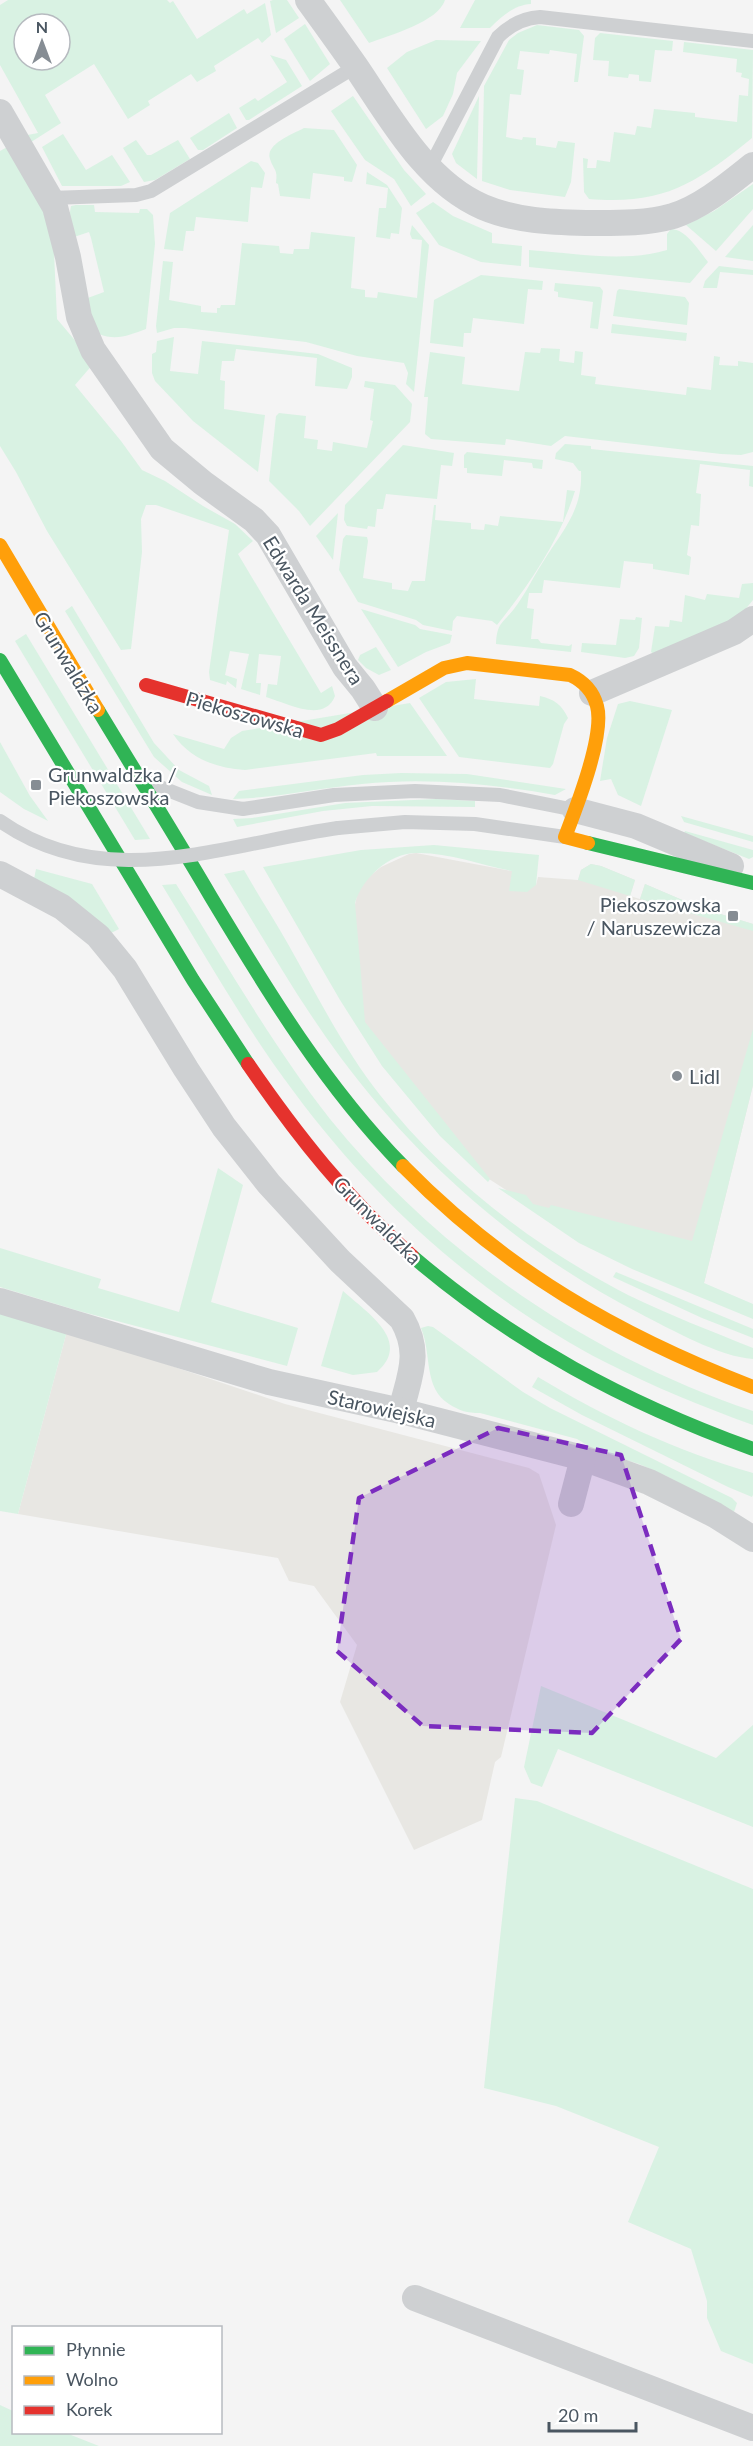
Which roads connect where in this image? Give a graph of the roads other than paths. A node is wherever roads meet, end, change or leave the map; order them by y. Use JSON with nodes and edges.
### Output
{"nodes":[{"id":1,"x":308,"y":0,"type":"edge"},
{"id":2,"x":753,"y":40,"type":"edge"},
{"id":3,"x":355,"y":67,"type":"junction"},
{"id":4,"x":0,"y":112,"type":"edge"},
{"id":5,"x":434,"y":162,"type":"junction"},
{"id":6,"x":753,"y":165,"type":"edge"},
{"id":7,"x":51,"y":198,"type":"junction"},
{"id":8,"x":0,"y":545,"type":"edge"},
{"id":9,"x":753,"y":618,"type":"edge"},
{"id":10,"x":0,"y":660,"type":"edge"},
{"id":11,"x":146,"y":685,"type":"dead end"},
{"id":12,"x":592,"y":693,"type":"junction"},
{"id":13,"x":375,"y":708,"type":"junction"},
{"id":14,"x":139,"y":778,"type":"junction"},
{"id":15,"x":575,"y":810,"type":"junction"},
{"id":16,"x":0,"y":821,"type":"edge"},
{"id":17,"x":565,"y":837,"type":"junction"},
{"id":18,"x":0,"y":874,"type":"edge"},
{"id":19,"x":753,"y":876,"type":"edge"},
{"id":20,"x":753,"y":883,"type":"edge"},
{"id":21,"x":0,"y":1301,"type":"edge"},
{"id":22,"x":753,"y":1387,"type":"edge"},
{"id":23,"x":401,"y":1411,"type":"junction"},
{"id":24,"x":753,"y":1449,"type":"edge"},
{"id":25,"x":583,"y":1458,"type":"junction"},
{"id":26,"x":571,"y":1504,"type":"dead end"},
{"id":27,"x":753,"y":1539,"type":"edge"},
{"id":28,"x":415,"y":2298,"type":"dead end"},
{"id":29,"x":753,"y":2428,"type":"edge"}],
"edges":[{"from":1,"to":3,"type":"street"},
{"from":2,"to":5,"type":"lane"},
{"from":3,"to":5,"type":"street"},
{"from":3,"to":7,"type":"lane"},
{"from":4,"to":7,"type":"street","name":"Edwarda Meissnera"},
{"from":5,"to":6,"type":"street"},
{"from":7,"to":13,"type":"street","name":"Edwarda Meissnera"},
{"from":8,"to":14,"type":"main road","name":"Grunwaldzka"},
{"from":9,"to":12,"type":"street"},
{"from":10,"to":24,"type":"main road","name":"Grunwaldzka"},
{"from":11,"to":13,"type":"main road","name":"Piekoszowska"},
{"from":12,"to":13,"type":"main road"},
{"from":12,"to":15,"type":"main road"},
{"from":14,"to":15,"type":"lane"},
{"from":14,"to":22,"type":"main road","name":"Grunwaldzka"},
{"from":15,"to":17,"type":"main road"},
{"from":15,"to":19,"type":"street"},
{"from":16,"to":17,"type":"lane","bridge":true},
{"from":17,"to":20,"type":"main road"},
{"from":18,"to":23,"type":"street"},
{"from":21,"to":23,"type":"street","name":"Starowiejska"},
{"from":23,"to":25,"type":"street","name":"Starowiejska"},
{"from":25,"to":26,"type":"street"},
{"from":25,"to":27,"type":"street","name":"Starowiejska"},
{"from":28,"to":29,"type":"street"}]}
